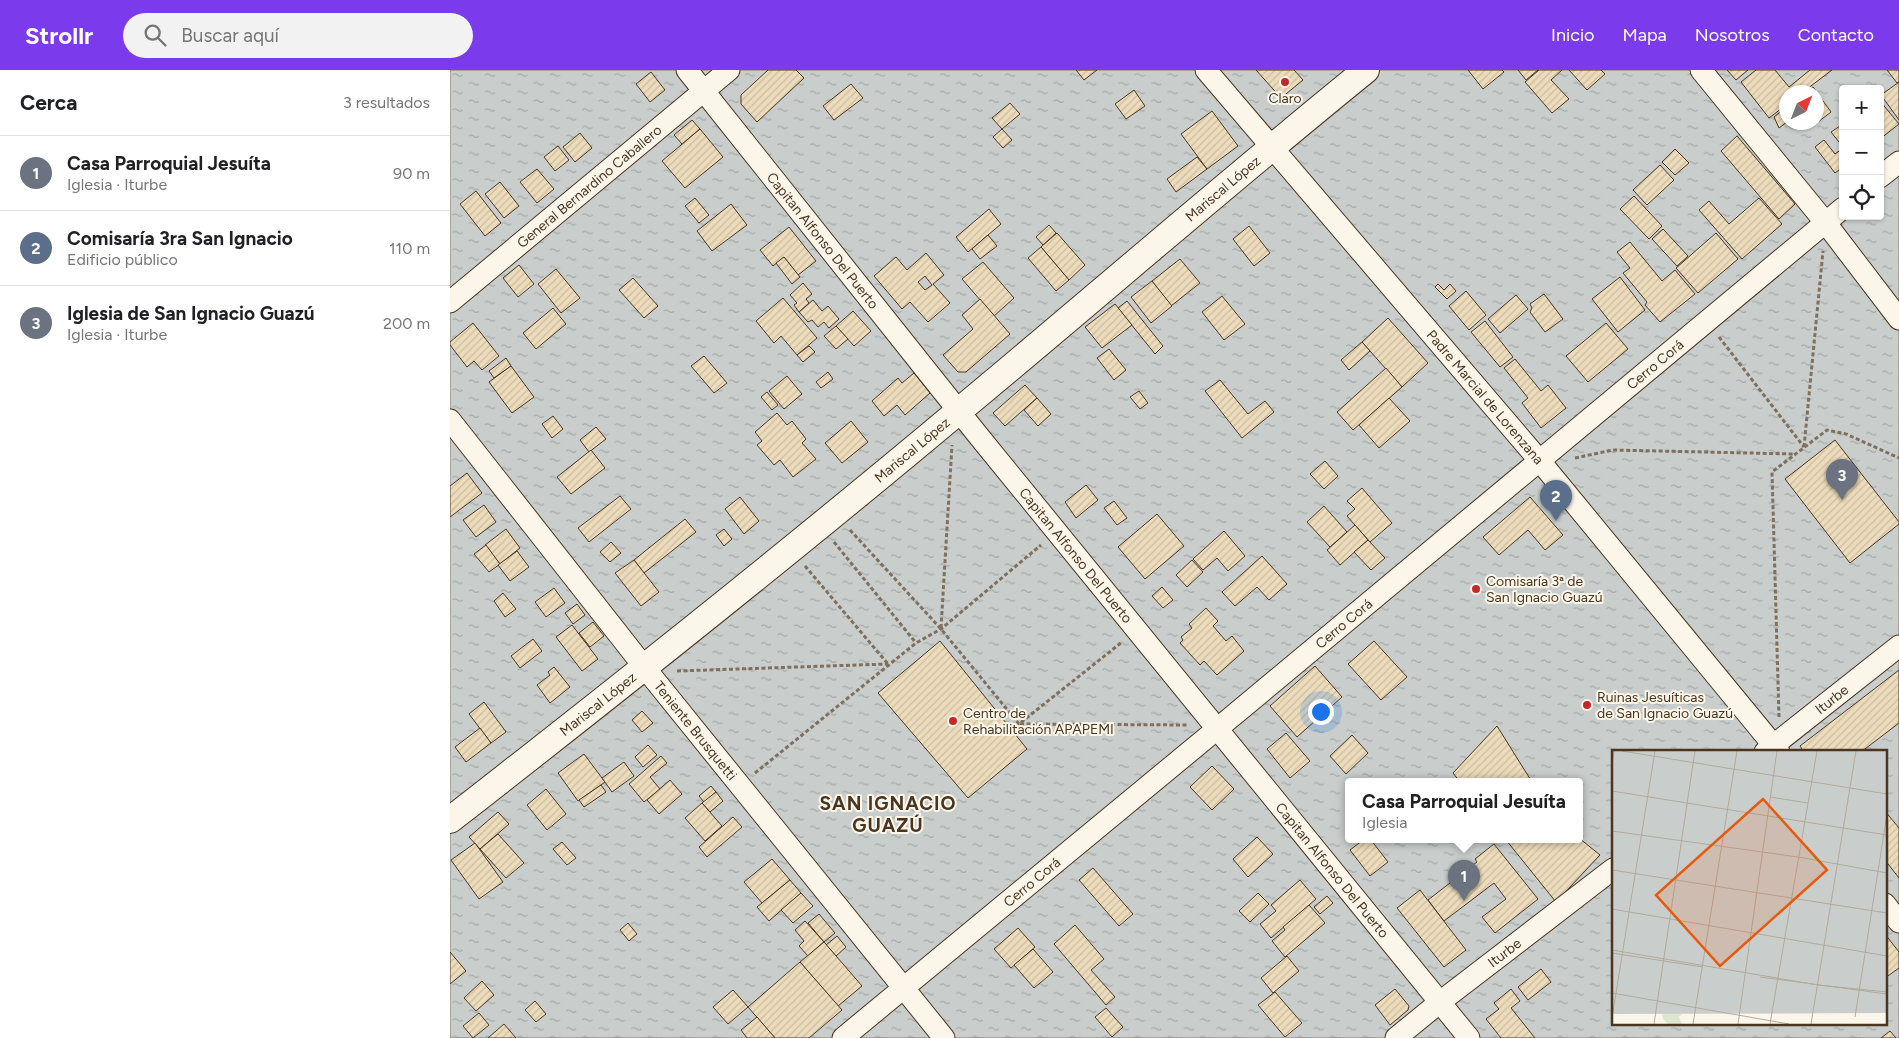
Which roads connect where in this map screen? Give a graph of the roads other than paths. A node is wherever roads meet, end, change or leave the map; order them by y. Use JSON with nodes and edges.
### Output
{"nodes":[{"id":1,"x":687,"y":70,"type":"edge"},
{"id":2,"x":729,"y":70,"type":"edge"},
{"id":3,"x":1206,"y":70,"type":"edge"},
{"id":4,"x":1366,"y":70,"type":"edge"},
{"id":5,"x":1701,"y":70,"type":"edge"},
{"id":6,"x":704,"y":90,"type":"junction"},
{"id":7,"x":1271,"y":147,"type":"junction"},
{"id":8,"x":1899,"y":162,"type":"edge"},
{"id":9,"x":1883,"y":175,"type":"edge"},
{"id":10,"x":1839,"y":211,"type":"edge"},
{"id":11,"x":1824,"y":222,"type":"junction"},
{"id":12,"x":450,"y":302,"type":"edge"},
{"id":13,"x":1899,"y":319,"type":"edge"},
{"id":14,"x":959,"y":411,"type":"junction"},
{"id":15,"x":450,"y":420,"type":"edge"},
{"id":16,"x":1539,"y":460,"type":"junction"},
{"id":17,"x":1899,"y":646,"type":"edge"},
{"id":18,"x":657,"y":669,"type":"junction"},
{"id":19,"x":1217,"y":730,"type":"junction"},
{"id":20,"x":1773,"y":749,"type":"edge"},
{"id":21,"x":450,"y":820,"type":"edge"},
{"id":22,"x":1612,"y":870,"type":"edge"},
{"id":23,"x":1886,"y":905,"type":"edge"},
{"id":24,"x":1899,"y":922,"type":"edge"},
{"id":25,"x":903,"y":987,"type":"junction"},
{"id":26,"x":1440,"y":1002,"type":"junction"},
{"id":27,"x":844,"y":1038,"type":"edge"},
{"id":28,"x":944,"y":1038,"type":"edge"},
{"id":29,"x":1396,"y":1038,"type":"edge"},
{"id":30,"x":1468,"y":1038,"type":"edge"}],
"edges":[{"from":1,"to":6,"type":"street","name":"Capitan Alfonso Del Puerto"},
{"from":2,"to":6,"type":"street","name":"General Bernardino Caballero"},
{"from":3,"to":7,"type":"street","name":"Padre Marcial de Lorenzana"},
{"from":4,"to":7,"type":"main road","name":"Mariscal López"},
{"from":5,"to":11,"type":"street"},
{"from":6,"to":12,"type":"street","name":"General Bernardino Caballero"},
{"from":6,"to":14,"type":"street","name":"Capitan Alfonso Del Puerto"},
{"from":7,"to":14,"type":"main road","name":"Mariscal López"},
{"from":7,"to":16,"type":"street","name":"Padre Marcial de Lorenzana"},
{"from":8,"to":9,"type":"street"},
{"from":10,"to":11,"type":"street","name":"Cerro Corá"},
{"from":11,"to":13,"type":"street"},
{"from":11,"to":16,"type":"street","name":"Cerro Corá"},
{"from":14,"to":18,"type":"main road","name":"Mariscal López"},
{"from":14,"to":19,"type":"street","name":"Capitan Alfonso Del Puerto"},
{"from":15,"to":18,"type":"street","name":"Teniente Brusquetti"},
{"from":16,"to":19,"type":"street","name":"Cerro Corá"},
{"from":16,"to":20,"type":"street","name":"Padre Marcial de Lorenzana"},
{"from":17,"to":20,"type":"street","name":"Iturbe"},
{"from":18,"to":21,"type":"main road","name":"Mariscal López"},
{"from":18,"to":25,"type":"street","name":"Teniente Brusquetti"},
{"from":19,"to":25,"type":"street","name":"Cerro Corá"},
{"from":19,"to":26,"type":"street","name":"Capitan Alfonso Del Puerto"},
{"from":22,"to":26,"type":"street","name":"Iturbe"},
{"from":23,"to":24,"type":"street"},
{"from":25,"to":27,"type":"street","name":"Cerro Corá"},
{"from":25,"to":28,"type":"street","name":"Teniente Brusquetti"},
{"from":26,"to":29,"type":"street","name":"Iturbe"},
{"from":26,"to":30,"type":"street","name":"Capitan Alfonso Del Puerto"}]}
